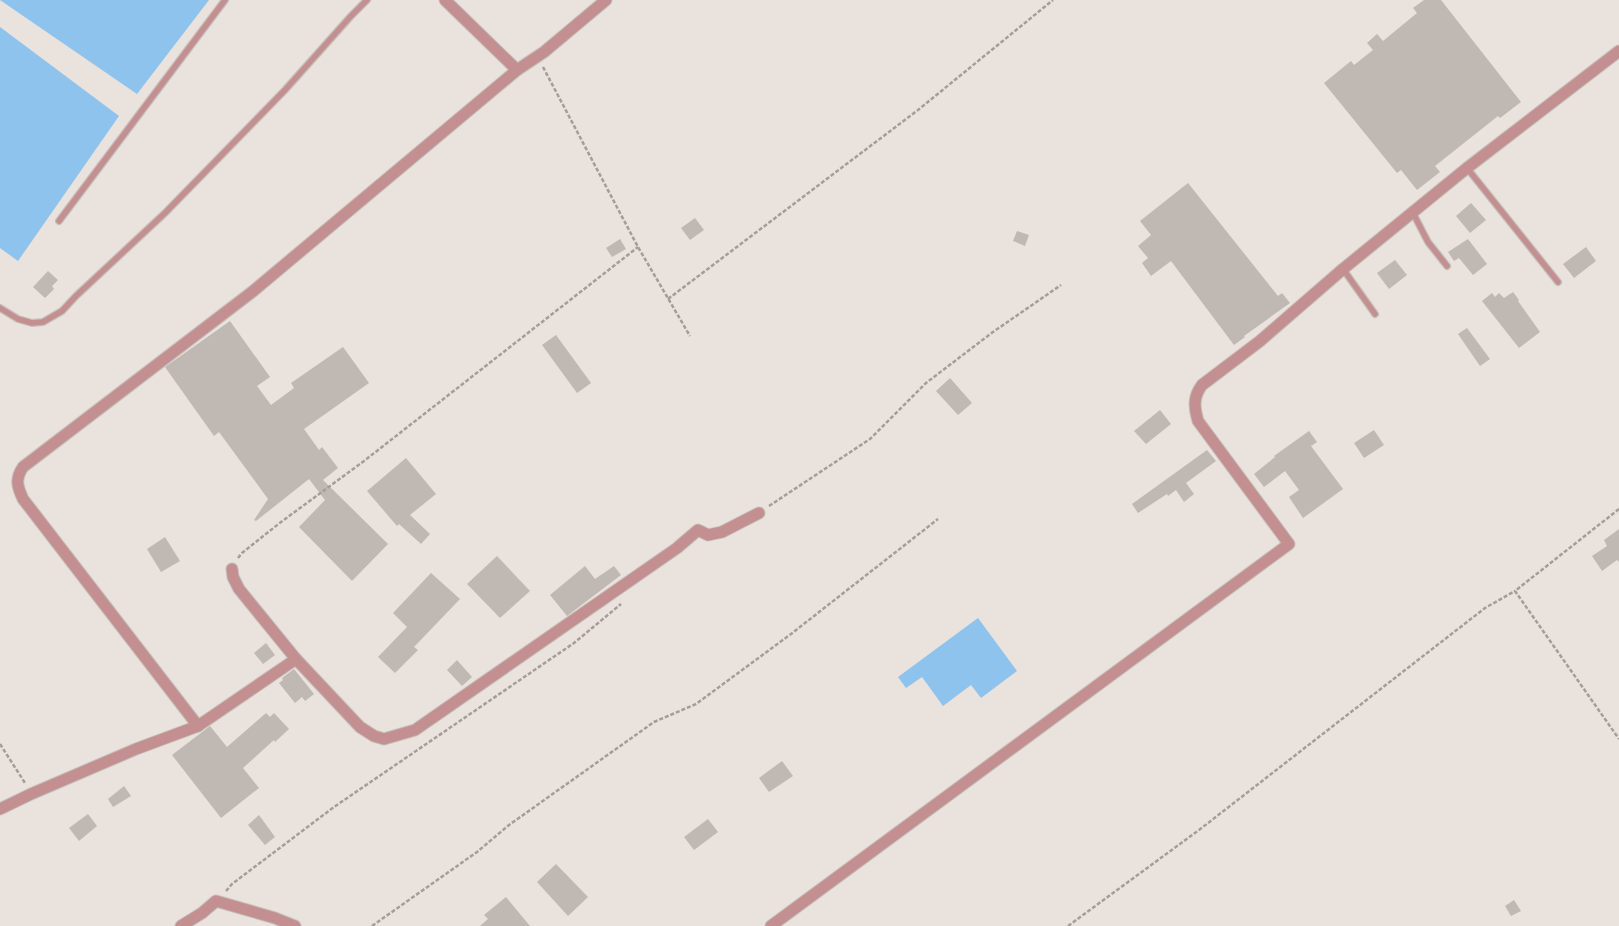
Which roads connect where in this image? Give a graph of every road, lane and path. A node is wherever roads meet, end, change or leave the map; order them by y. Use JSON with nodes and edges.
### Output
{"nodes":[{"id":1,"x":225,"y":0,"type":"edge"},
{"id":2,"x":367,"y":0,"type":"edge"},
{"id":3,"x":446,"y":0,"type":"edge"},
{"id":4,"x":606,"y":0,"type":"edge"},
{"id":5,"x":1053,"y":0,"type":"edge"},
{"id":6,"x":1619,"y":51,"type":"edge"},
{"id":7,"x":536,"y":57,"type":"junction"},
{"id":8,"x":517,"y":70,"type":"junction"},
{"id":9,"x":1467,"y":168,"type":"junction"},
{"id":10,"x":1413,"y":213,"type":"junction"},
{"id":11,"x":59,"y":221,"type":"dead end"},
{"id":12,"x":638,"y":247,"type":"junction"},
{"id":13,"x":1447,"y":266,"type":"dead end"},
{"id":14,"x":1343,"y":270,"type":"junction"},
{"id":15,"x":1558,"y":282,"type":"dead end"},
{"id":16,"x":1061,"y":285,"type":"dead end"},
{"id":17,"x":668,"y":299,"type":"junction"},
{"id":18,"x":0,"y":308,"type":"edge"},
{"id":19,"x":1376,"y":314,"type":"dead end"},
{"id":20,"x":690,"y":336,"type":"dead end"},
{"id":21,"x":1619,"y":508,"type":"edge"},
{"id":22,"x":759,"y":513,"type":"joint"},
{"id":23,"x":938,"y":519,"type":"dead end"},
{"id":24,"x":232,"y":569,"type":"joint"},
{"id":25,"x":1515,"y":591,"type":"junction"},
{"id":26,"x":626,"y":600,"type":"dead end"},
{"id":27,"x":296,"y":659,"type":"junction"},
{"id":28,"x":198,"y":726,"type":"junction"},
{"id":29,"x":1619,"y":739,"type":"edge"},
{"id":30,"x":0,"y":744,"type":"edge"},
{"id":31,"x":32,"y":794,"type":"junction"},
{"id":32,"x":0,"y":809,"type":"edge"},
{"id":33,"x":216,"y":901,"type":"junction"},
{"id":34,"x":181,"y":926,"type":"edge"},
{"id":35,"x":295,"y":926,"type":"edge"},
{"id":36,"x":372,"y":926,"type":"edge"},
{"id":37,"x":771,"y":926,"type":"edge"},
{"id":38,"x":1068,"y":926,"type":"edge"}],
"edges":[{"from":1,"to":11,"type":"lane"},
{"from":2,"to":18,"type":"lane"},
{"from":3,"to":8,"type":"street"},
{"from":4,"to":7,"type":"street"},
{"from":5,"to":17,"type":"path"},
{"from":6,"to":9,"type":"street"},
{"from":7,"to":8,"type":"street"},
{"from":7,"to":12,"type":"path"},
{"from":8,"to":28,"type":"street"},
{"from":9,"to":10,"type":"street"},
{"from":9,"to":15,"type":"lane"},
{"from":10,"to":13,"type":"lane"},
{"from":10,"to":14,"type":"street"},
{"from":12,"to":17,"type":"path"},
{"from":12,"to":24,"type":"path"},
{"from":14,"to":19,"type":"lane"},
{"from":14,"to":37,"type":"street"},
{"from":16,"to":22,"type":"path"},
{"from":17,"to":20,"type":"path"},
{"from":21,"to":25,"type":"path"},
{"from":22,"to":27,"type":"street"},
{"from":23,"to":36,"type":"path"},
{"from":24,"to":27,"type":"street"},
{"from":25,"to":29,"type":"path"},
{"from":25,"to":38,"type":"path"},
{"from":26,"to":33,"type":"path"},
{"from":27,"to":28,"type":"street"},
{"from":28,"to":31,"type":"street"},
{"from":30,"to":31,"type":"path"},
{"from":31,"to":32,"type":"street"},
{"from":33,"to":34,"type":"street"},
{"from":33,"to":35,"type":"street"}]}
